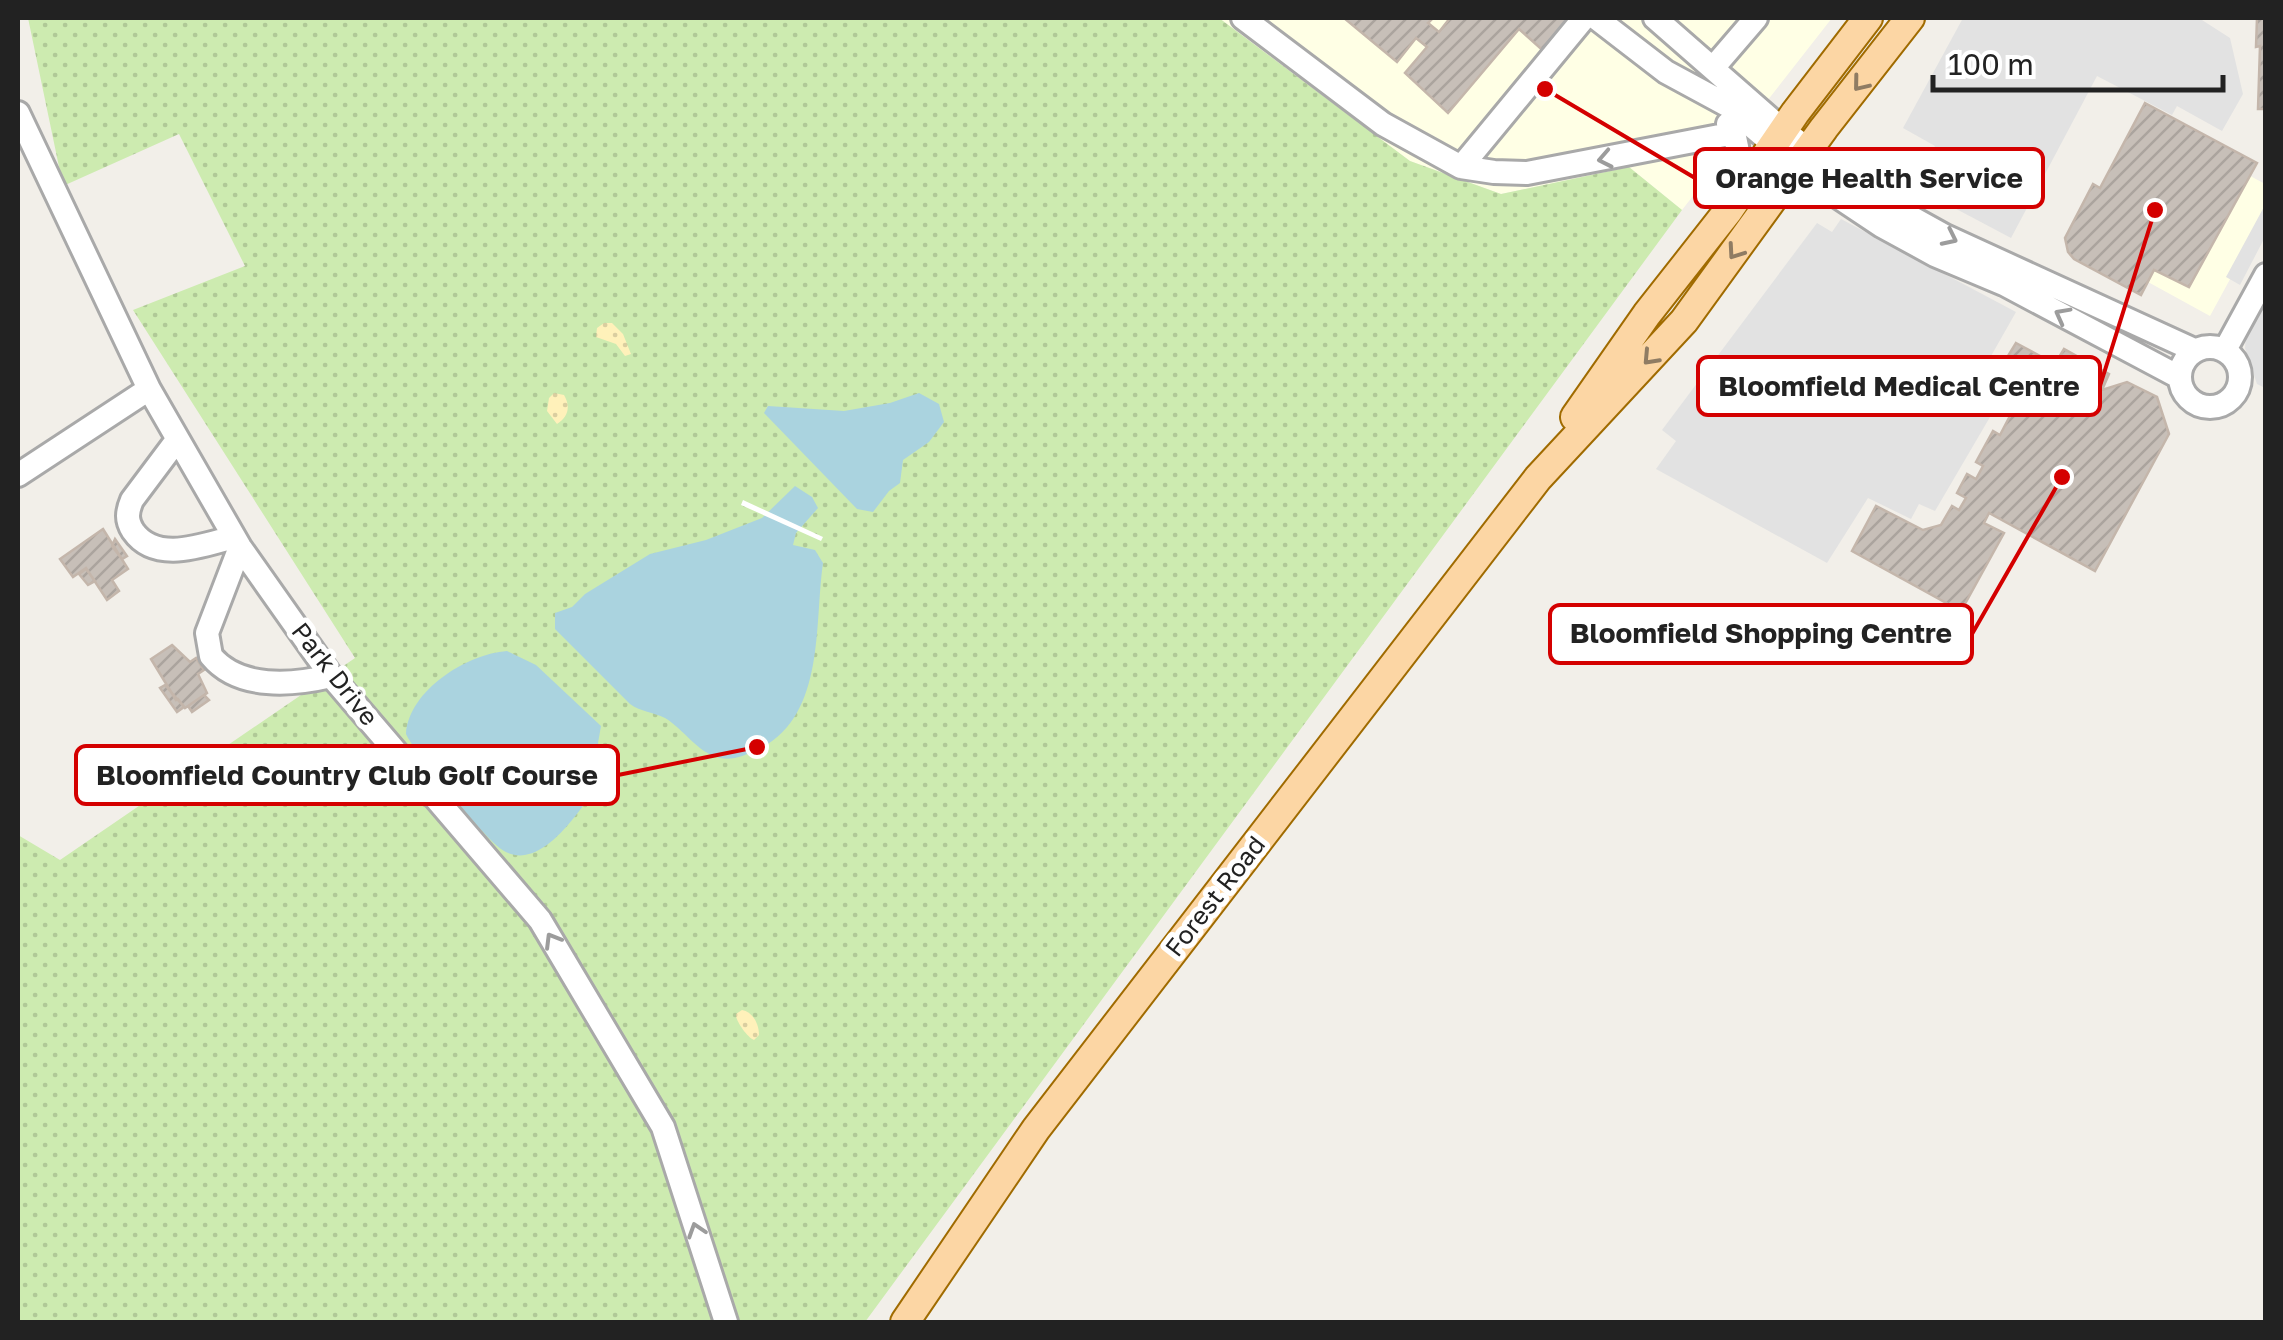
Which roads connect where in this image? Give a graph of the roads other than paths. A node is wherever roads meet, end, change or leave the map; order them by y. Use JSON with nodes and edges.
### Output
{"nodes":[{"id":1,"x":1243,"y":18,"type":"edge"},
{"id":2,"x":1584,"y":18,"type":"edge"},
{"id":3,"x":1596,"y":18,"type":"edge"},
{"id":4,"x":1655,"y":18,"type":"edge"},
{"id":5,"x":1756,"y":18,"type":"edge"},
{"id":6,"x":1868,"y":18,"type":"edge"},
{"id":7,"x":1910,"y":18,"type":"edge"},
{"id":8,"x":1712,"y":68,"type":"junction"},
{"id":9,"x":1704,"y":94,"type":"junction"},
{"id":10,"x":18,"y":113,"type":"edge"},
{"id":11,"x":1735,"y":133,"type":"junction"},
{"id":12,"x":1778,"y":137,"type":"junction"},
{"id":13,"x":1804,"y":157,"type":"junction"},
{"id":14,"x":1461,"y":167,"type":"junction"},
{"id":15,"x":1728,"y":212,"type":"junction"},
{"id":16,"x":2266,"y":274,"type":"edge"},
{"id":17,"x":2194,"y":350,"type":"junction"},
{"id":18,"x":2225,"y":350,"type":"junction"},
{"id":19,"x":2179,"y":377,"type":"junction"},
{"id":20,"x":149,"y":389,"type":"junction"},
{"id":21,"x":177,"y":440,"type":"junction"},
{"id":22,"x":18,"y":475,"type":"edge"},
{"id":23,"x":1538,"y":478,"type":"junction"},
{"id":24,"x":237,"y":542,"type":"junction"},
{"id":25,"x":332,"y":676,"type":"junction"},
{"id":26,"x":726,"y":1322,"type":"edge"},
{"id":27,"x":905,"y":1322,"type":"edge"}],
"edges":[{"from":1,"to":14,"type":"street"},
{"from":2,"to":14,"type":"street"},
{"from":3,"to":9,"type":"street"},
{"from":4,"to":8,"type":"street"},
{"from":5,"to":8,"type":"street"},
{"from":6,"to":12,"type":"main road","name":"Forest Road"},
{"from":7,"to":13,"type":"main road","name":"Forest Road","one_way":true},
{"from":8,"to":12,"type":"street"},
{"from":9,"to":11,"type":"street"},
{"from":9,"to":12,"type":"street"},
{"from":10,"to":20,"type":"street","name":"Park Drive"},
{"from":11,"to":14,"type":"street","one_way":true},
{"from":11,"to":15,"type":"street"},
{"from":12,"to":13,"type":"street"},
{"from":12,"to":15,"type":"main road","name":"Forest Road"},
{"from":13,"to":17,"type":"street","one_way":true},
{"from":19,"to":13,"type":"street","one_way":true},
{"from":13,"to":23,"type":"main road","name":"Forest Road","one_way":true},
{"from":15,"to":23,"type":"main road","name":"Forest Road"},
{"from":16,"to":18,"type":"street"},
{"from":17,"to":18,"type":"street"},
{"from":17,"to":19,"type":"street"},
{"from":18,"to":19,"type":"street"},
{"from":20,"to":21,"type":"street","name":"Park Drive"},
{"from":20,"to":22,"type":"street"},
{"from":21,"to":24,"type":"street","name":"Park Drive"},
{"from":21,"to":24,"type":"street"},
{"from":23,"to":27,"type":"main road","name":"Forest Road"},
{"from":24,"to":25,"type":"street","name":"Park Drive"},
{"from":24,"to":25,"type":"street"},
{"from":26,"to":25,"type":"street","name":"Park Drive","one_way":true}]}
